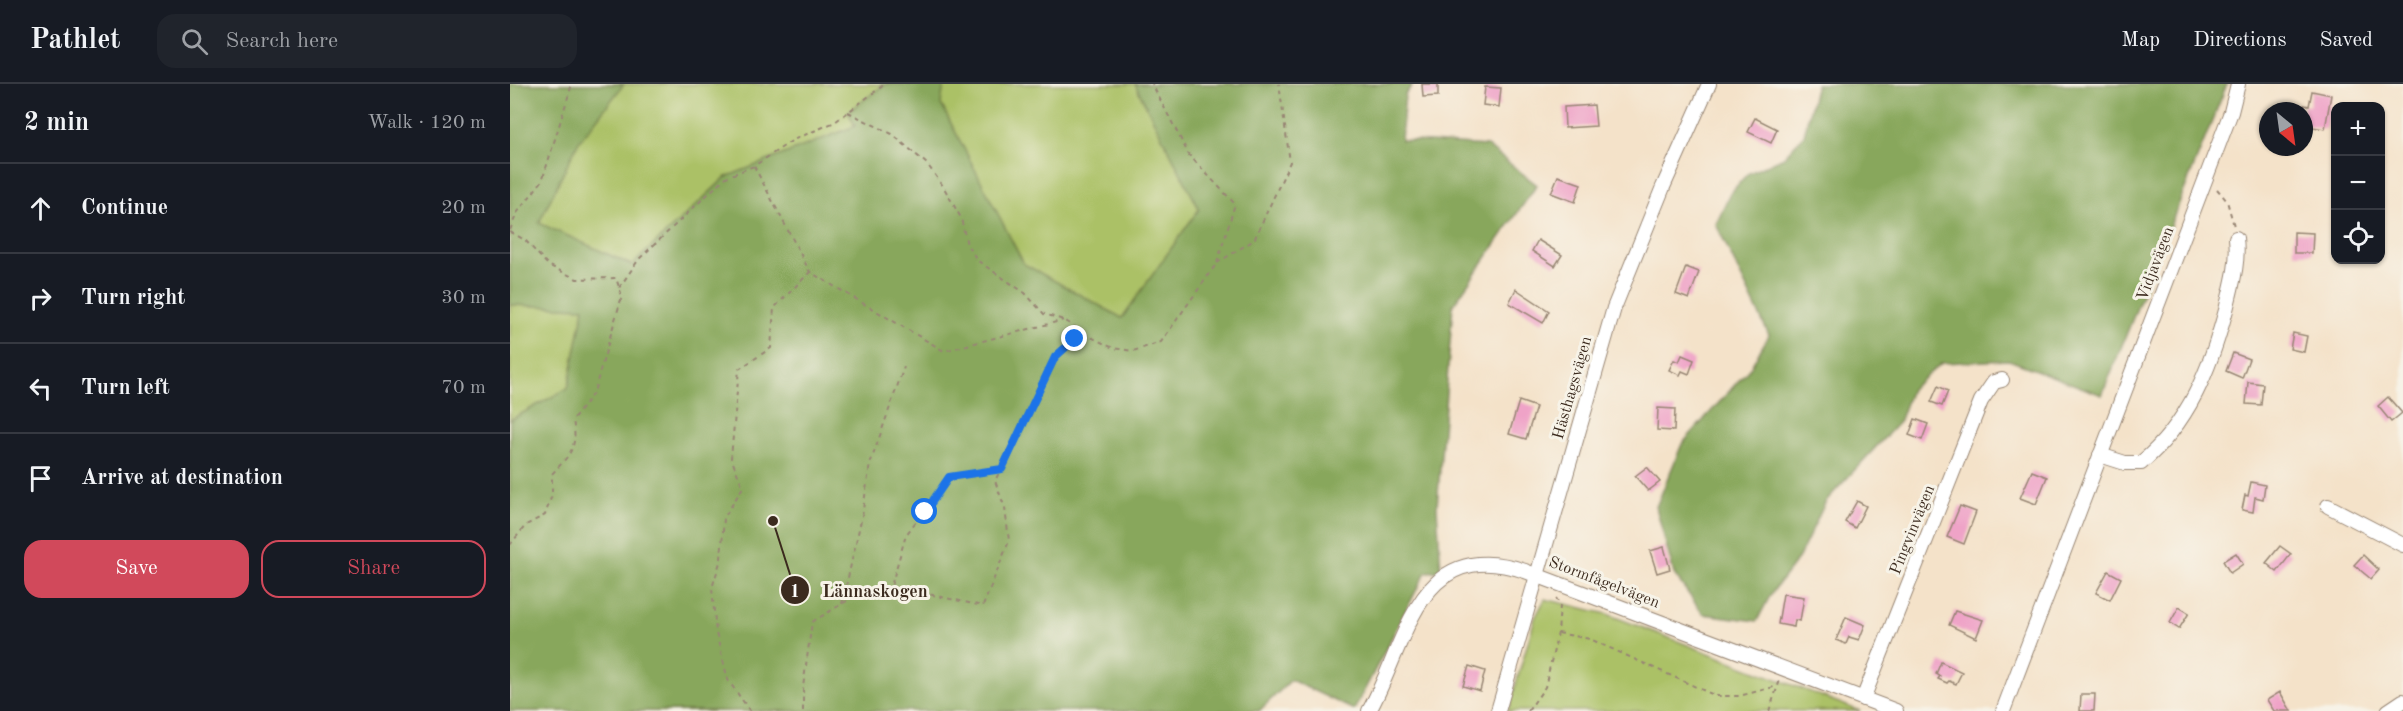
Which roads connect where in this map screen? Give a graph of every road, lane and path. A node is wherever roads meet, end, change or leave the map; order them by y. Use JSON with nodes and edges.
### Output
{"nodes":[{"id":1,"x":572,"y":84,"type":"edge"},
{"id":2,"x":885,"y":84,"type":"edge"},
{"id":3,"x":1152,"y":84,"type":"edge"},
{"id":4,"x":1280,"y":84,"type":"edge"},
{"id":5,"x":1709,"y":84,"type":"edge"},
{"id":6,"x":2238,"y":84,"type":"edge"},
{"id":7,"x":848,"y":112,"type":"junction"},
{"id":8,"x":754,"y":166,"type":"junction"},
{"id":9,"x":2214,"y":186,"type":"dead end"},
{"id":10,"x":510,"y":231,"type":"edge"},
{"id":11,"x":2236,"y":238,"type":"joint"},
{"id":12,"x":1217,"y":263,"type":"junction"},
{"id":13,"x":810,"y":272,"type":"junction"},
{"id":14,"x":619,"y":288,"type":"junction"},
{"id":15,"x":1064,"y":321,"type":"junction"},
{"id":16,"x":1085,"y":334,"type":"junction"},
{"id":17,"x":904,"y":367,"type":"dead end"},
{"id":18,"x":2002,"y":380,"type":"dead end"},
{"id":19,"x":2100,"y":455,"type":"junction"},
{"id":20,"x":1002,"y":469,"type":"junction"},
{"id":21,"x":2328,"y":506,"type":"dead end"},
{"id":22,"x":510,"y":545,"type":"edge"},
{"id":23,"x":2403,"y":545,"type":"edge"},
{"id":24,"x":1537,"y":575,"type":"junction"},
{"id":25,"x":1552,"y":590,"type":"dead end"},
{"id":26,"x":889,"y":593,"type":"junction"},
{"id":27,"x":842,"y":604,"type":"junction"},
{"id":28,"x":1558,"y":633,"type":"junction"},
{"id":29,"x":1782,"y":675,"type":"dead end"},
{"id":30,"x":1778,"y":686,"type":"junction"},
{"id":31,"x":1863,"y":699,"type":"junction"},
{"id":32,"x":2403,"y":701,"type":"edge"},
{"id":33,"x":750,"y":711,"type":"edge"},
{"id":34,"x":803,"y":711,"type":"edge"},
{"id":35,"x":1370,"y":711,"type":"edge"},
{"id":36,"x":1498,"y":711,"type":"edge"},
{"id":37,"x":1528,"y":711,"type":"edge"},
{"id":38,"x":1769,"y":711,"type":"edge"},
{"id":39,"x":1896,"y":711,"type":"edge"},
{"id":40,"x":2003,"y":711,"type":"edge"},
{"id":41,"x":2388,"y":711,"type":"edge"}],
"edges":[{"from":1,"to":10,"type":"path"},
{"from":2,"to":7,"type":"path"},
{"from":3,"to":12,"type":"path"},
{"from":4,"to":12,"type":"path"},
{"from":5,"to":24,"type":"street","name":"Hästhagsvägen"},
{"from":6,"to":19,"type":"street","name":"Vidjavägen"},
{"from":7,"to":8,"type":"path"},
{"from":7,"to":15,"type":"path"},
{"from":8,"to":13,"type":"path"},
{"from":8,"to":14,"type":"path"},
{"from":9,"to":11,"type":"path"},
{"from":10,"to":14,"type":"path"},
{"from":11,"to":19,"type":"street"},
{"from":12,"to":16,"type":"path"},
{"from":13,"to":15,"type":"path"},
{"from":13,"to":33,"type":"path"},
{"from":14,"to":22,"type":"path"},
{"from":15,"to":16,"type":"path"},
{"from":16,"to":20,"type":"path"},
{"from":17,"to":27,"type":"path"},
{"from":18,"to":31,"type":"street","name":"Pingvinvägen"},
{"from":19,"to":40,"type":"street","name":"Vidjavägen"},
{"from":20,"to":26,"type":"path"},
{"from":20,"to":26,"type":"path"},
{"from":21,"to":23,"type":"street"},
{"from":24,"to":31,"type":"street","name":"Stormfågelvägen"},
{"from":24,"to":35,"type":"street","name":"Stormfågelvägen"},
{"from":24,"to":36,"type":"street","name":"Hästhagsvägen"},
{"from":25,"to":28,"type":"path"},
{"from":26,"to":27,"type":"path"},
{"from":27,"to":34,"type":"path"},
{"from":28,"to":30,"type":"path"},
{"from":28,"to":37,"type":"path"},
{"from":29,"to":30,"type":"path"},
{"from":30,"to":38,"type":"path"},
{"from":31,"to":39,"type":"street","name":"Stormfågelvägen"},
{"from":32,"to":41,"type":"street"}]}
